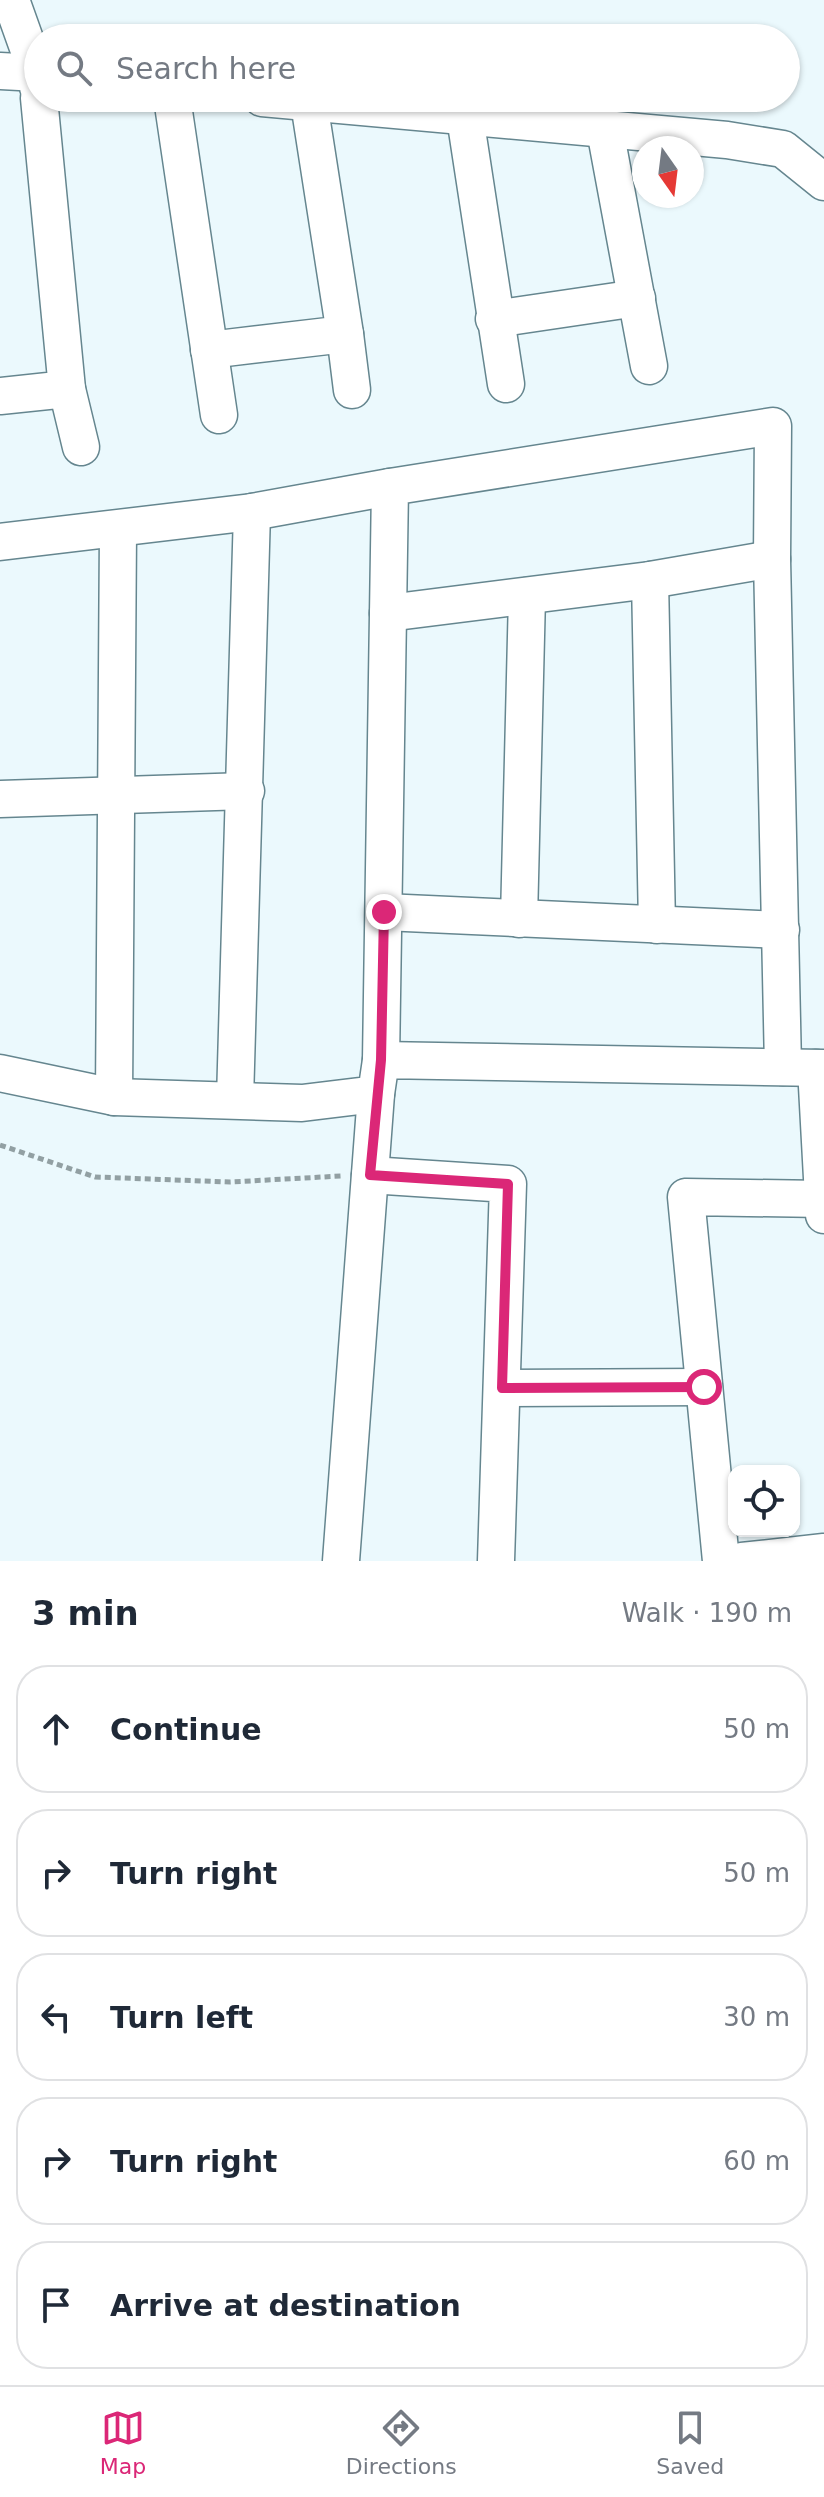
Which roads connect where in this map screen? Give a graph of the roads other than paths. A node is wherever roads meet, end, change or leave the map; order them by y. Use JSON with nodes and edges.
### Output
{"nodes":[{"id":1,"x":11,"y":0,"type":"edge"},
{"id":2,"x":24,"y":40,"type":"edge"},
{"id":3,"x":0,"y":71,"type":"edge"},
{"id":4,"x":24,"y":79,"type":"edge"},
{"id":5,"x":41,"y":112,"type":"edge"},
{"id":6,"x":174,"y":112,"type":"edge"},
{"id":7,"x":310,"y":112,"type":"edge"},
{"id":8,"x":409,"y":112,"type":"edge"},
{"id":9,"x":465,"y":117,"type":"junction"},
{"id":10,"x":605,"y":130,"type":"junction"},
{"id":11,"x":824,"y":182,"type":"edge"},
{"id":12,"x":637,"y":298,"type":"junction"},
{"id":13,"x":494,"y":319,"type":"junction"},
{"id":14,"x":345,"y":334,"type":"junction"},
{"id":15,"x":209,"y":350,"type":"junction"},
{"id":16,"x":649,"y":366,"type":"dead end"},
{"id":17,"x":506,"y":384,"type":"dead end"},
{"id":18,"x":67,"y":389,"type":"junction"},
{"id":19,"x":352,"y":390,"type":"dead end"},
{"id":20,"x":0,"y":396,"type":"edge"},
{"id":21,"x":219,"y":415,"type":"dead end"},
{"id":22,"x":81,"y":447,"type":"dead end"},
{"id":23,"x":390,"y":487,"type":"junction"},
{"id":24,"x":252,"y":512,"type":"junction"},
{"id":25,"x":118,"y":530,"type":"junction"},
{"id":26,"x":0,"y":542,"type":"edge"},
{"id":27,"x":772,"y":559,"type":"junction"},
{"id":28,"x":650,"y":580,"type":"junction"},
{"id":29,"x":527,"y":596,"type":"junction"},
{"id":30,"x":388,"y":613,"type":"junction"},
{"id":31,"x":246,"y":791,"type":"junction"},
{"id":32,"x":114,"y":798,"type":"junction"},
{"id":33,"x":0,"y":799,"type":"edge"},
{"id":34,"x":384,"y":912,"type":"junction"},
{"id":35,"x":519,"y":919,"type":"junction"},
{"id":36,"x":657,"y":925,"type":"junction"},
{"id":37,"x":781,"y":930,"type":"junction"},
{"id":38,"x":808,"y":1068,"type":"edge"},
{"id":39,"x":0,"y":1073,"type":"edge"},
{"id":40,"x":379,"y":1077,"type":"junction"},
{"id":41,"x":114,"y":1097,"type":"junction"},
{"id":42,"x":235,"y":1100,"type":"junction"},
{"id":43,"x":370,"y":1175,"type":"junction"},
{"id":44,"x":823,"y":1199,"type":"edge"},
{"id":45,"x":824,"y":1215,"type":"edge"},
{"id":46,"x":704,"y":1387,"type":"junction"},
{"id":47,"x":502,"y":1388,"type":"junction"},
{"id":48,"x":824,"y":1552,"type":"edge"},
{"id":49,"x":347,"y":1560,"type":"edge"},
{"id":50,"x":496,"y":1561,"type":"edge"},
{"id":51,"x":721,"y":1561,"type":"edge"},
{"id":52,"x":742,"y":1561,"type":"edge"}],
"edges":[{"from":1,"to":2,"type":"street"},
{"from":3,"to":4,"type":"street"},
{"from":5,"to":18,"type":"street"},
{"from":6,"to":15,"type":"street"},
{"from":7,"to":14,"type":"street"},
{"from":8,"to":9,"type":"street"},
{"from":9,"to":10,"type":"street"},
{"from":9,"to":13,"type":"street"},
{"from":10,"to":11,"type":"street"},
{"from":10,"to":12,"type":"street"},
{"from":12,"to":13,"type":"street"},
{"from":12,"to":16,"type":"street"},
{"from":13,"to":17,"type":"street"},
{"from":14,"to":15,"type":"street"},
{"from":14,"to":19,"type":"street"},
{"from":15,"to":21,"type":"street"},
{"from":18,"to":20,"type":"street"},
{"from":18,"to":22,"type":"street"},
{"from":23,"to":24,"type":"street"},
{"from":23,"to":27,"type":"street"},
{"from":23,"to":30,"type":"street"},
{"from":24,"to":25,"type":"street"},
{"from":24,"to":31,"type":"street"},
{"from":25,"to":26,"type":"street"},
{"from":25,"to":32,"type":"street"},
{"from":27,"to":28,"type":"street"},
{"from":27,"to":37,"type":"street"},
{"from":28,"to":29,"type":"street"},
{"from":28,"to":36,"type":"street"},
{"from":29,"to":30,"type":"street"},
{"from":29,"to":35,"type":"street"},
{"from":30,"to":34,"type":"street"},
{"from":31,"to":32,"type":"street"},
{"from":31,"to":42,"type":"street"},
{"from":32,"to":33,"type":"street"},
{"from":32,"to":41,"type":"street"},
{"from":34,"to":35,"type":"street"},
{"from":34,"to":40,"type":"street"},
{"from":35,"to":36,"type":"street"},
{"from":36,"to":37,"type":"street"},
{"from":37,"to":38,"type":"street"},
{"from":38,"to":40,"type":"street"},
{"from":38,"to":44,"type":"street"},
{"from":39,"to":41,"type":"street"},
{"from":40,"to":42,"type":"street"},
{"from":40,"to":43,"type":"street"},
{"from":41,"to":42,"type":"street"},
{"from":43,"to":47,"type":"street"},
{"from":43,"to":49,"type":"street"},
{"from":44,"to":45,"type":"street"},
{"from":44,"to":46,"type":"street"},
{"from":46,"to":47,"type":"street"},
{"from":46,"to":51,"type":"street"},
{"from":47,"to":50,"type":"street"},
{"from":48,"to":52,"type":"street"}]}
